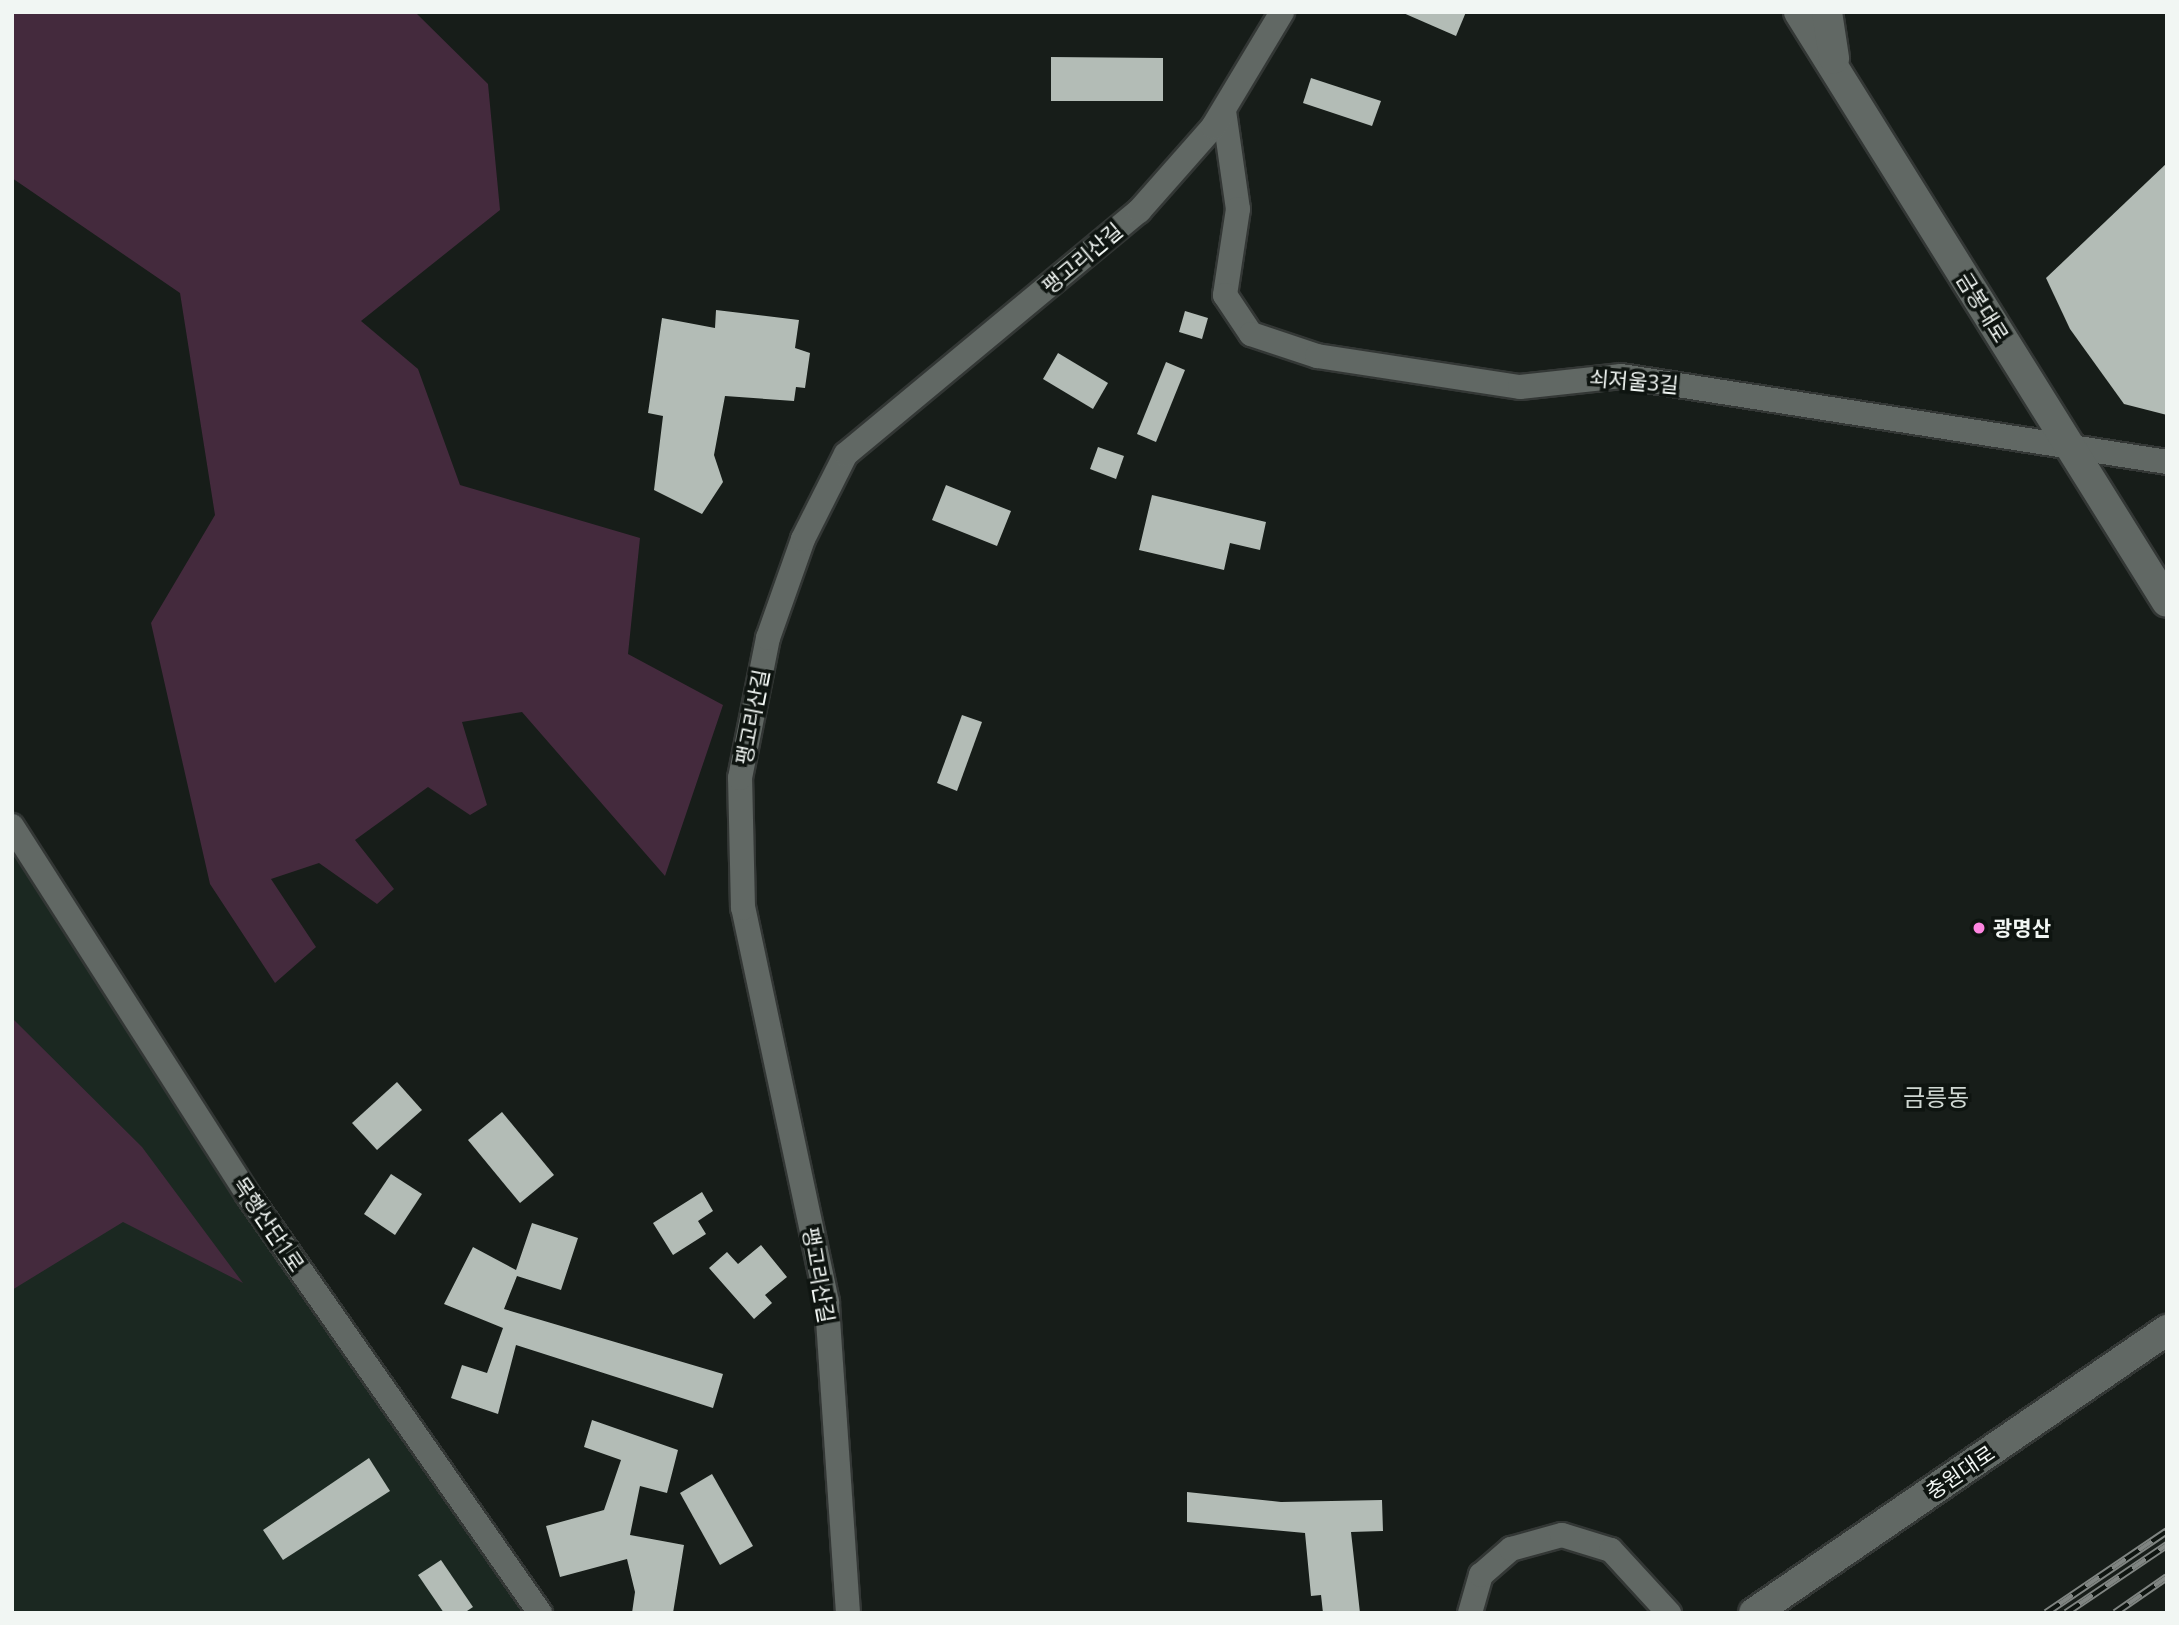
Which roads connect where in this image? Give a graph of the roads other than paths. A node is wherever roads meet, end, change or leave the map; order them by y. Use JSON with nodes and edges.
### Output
{"nodes":[{"id":1,"x":1282,"y":12,"type":"edge"},
{"id":2,"x":1799,"y":12,"type":"edge"},
{"id":3,"x":1827,"y":12,"type":"edge"},
{"id":4,"x":1836,"y":72,"type":"junction"},
{"id":5,"x":1224,"y":111,"type":"junction"},
{"id":6,"x":2072,"y":450,"type":"junction"},
{"id":7,"x":2167,"y":463,"type":"edge"},
{"id":8,"x":2167,"y":602,"type":"edge"},
{"id":9,"x":12,"y":826,"type":"edge"},
{"id":10,"x":2167,"y":1330,"type":"edge"},
{"id":11,"x":540,"y":1613,"type":"edge"},
{"id":12,"x":848,"y":1613,"type":"edge"},
{"id":13,"x":1469,"y":1613,"type":"edge"},
{"id":14,"x":1669,"y":1613,"type":"edge"},
{"id":15,"x":1754,"y":1613,"type":"edge"}],
"edges":[{"from":1,"to":5,"type":"street","name":"팽고리산길"},
{"from":2,"to":4,"type":"street","name":"금봉대로"},
{"from":3,"to":4,"type":"street"},
{"from":4,"to":6,"type":"street","name":"금봉대로"},
{"from":5,"to":6,"type":"street","name":"쇠저울3길"},
{"from":5,"to":12,"type":"street","name":"팽고리산길"},
{"from":6,"to":7,"type":"street","name":"쇠저울3길"},
{"from":6,"to":8,"type":"street","name":"금봉대로"},
{"from":9,"to":11,"type":"street","name":"목행산단1로"},
{"from":10,"to":15,"type":"street","name":"충원대로"},
{"from":13,"to":14,"type":"street"}]}
